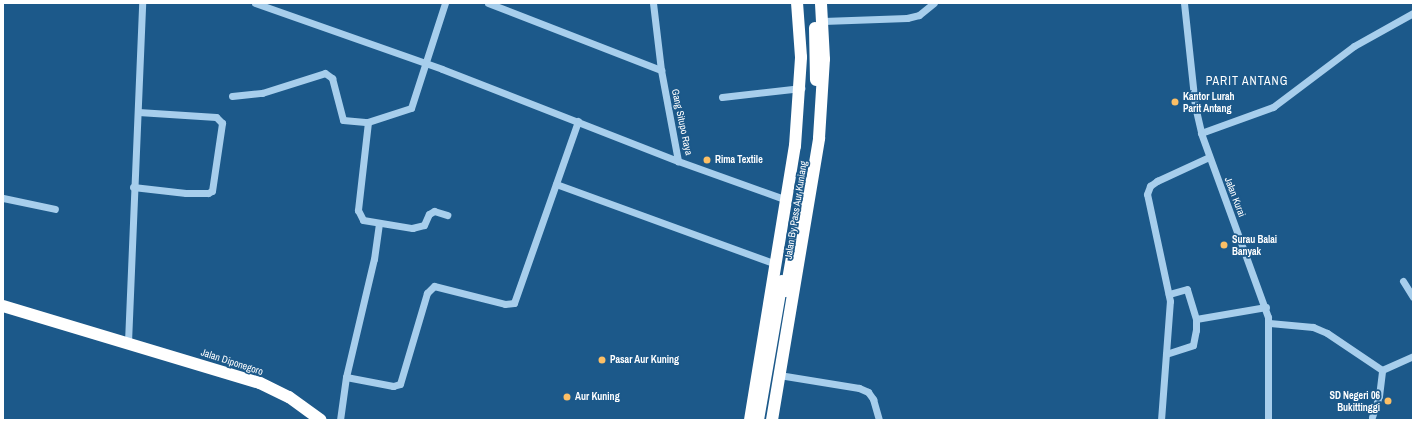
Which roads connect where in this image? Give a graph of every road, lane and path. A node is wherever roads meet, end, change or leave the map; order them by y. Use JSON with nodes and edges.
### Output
{"nodes":[{"id":1,"x":142,"y":3,"type":"edge"},
{"id":2,"x":255,"y":3,"type":"edge"},
{"id":3,"x":445,"y":3,"type":"edge"},
{"id":4,"x":488,"y":3,"type":"edge"},
{"id":5,"x":653,"y":3,"type":"edge"},
{"id":6,"x":797,"y":3,"type":"edge"},
{"id":7,"x":805,"y":3,"type":"edge"},
{"id":8,"x":813,"y":3,"type":"edge"},
{"id":9,"x":821,"y":3,"type":"edge"},
{"id":10,"x":934,"y":3,"type":"edge"},
{"id":11,"x":1184,"y":3,"type":"edge"},
{"id":12,"x":1413,"y":13,"type":"edge"},
{"id":13,"x":823,"y":21,"type":"junction"},
{"id":14,"x":427,"y":63,"type":"junction"},
{"id":15,"x":661,"y":70,"type":"junction"},
{"id":16,"x":801,"y":88,"type":"junction"},
{"id":17,"x":232,"y":96,"type":"dead end"},
{"id":18,"x":722,"y":97,"type":"dead end"},
{"id":19,"x":138,"y":112,"type":"junction"},
{"id":20,"x":578,"y":121,"type":"junction"},
{"id":21,"x":368,"y":122,"type":"junction"},
{"id":22,"x":1201,"y":133,"type":"junction"},
{"id":23,"x":1209,"y":157,"type":"junction"},
{"id":24,"x":678,"y":161,"type":"junction"},
{"id":25,"x":556,"y":184,"type":"junction"},
{"id":26,"x":133,"y":187,"type":"junction"},
{"id":27,"x":3,"y":198,"type":"edge"},
{"id":28,"x":787,"y":200,"type":"junction"},
{"id":29,"x":55,"y":209,"type":"dead end"},
{"id":30,"x":447,"y":215,"type":"dead end"},
{"id":31,"x":379,"y":224,"type":"junction"},
{"id":32,"x":776,"y":264,"type":"junction"},
{"id":33,"x":1403,"y":281,"type":"dead end"},
{"id":34,"x":1169,"y":294,"type":"junction"},
{"id":35,"x":1413,"y":296,"type":"edge"},
{"id":36,"x":3,"y":306,"type":"edge"},
{"id":37,"x":1266,"y":307,"type":"junction"},
{"id":38,"x":1196,"y":319,"type":"junction"},
{"id":39,"x":1269,"y":323,"type":"junction"},
{"id":40,"x":128,"y":342,"type":"junction"},
{"id":41,"x":1166,"y":354,"type":"junction"},
{"id":42,"x":1413,"y":356,"type":"edge"},
{"id":43,"x":1382,"y":370,"type":"junction"},
{"id":44,"x":779,"y":375,"type":"junction"},
{"id":45,"x":346,"y":377,"type":"junction"},
{"id":46,"x":1372,"y":417,"type":"dead end"},
{"id":47,"x":321,"y":420,"type":"edge"},
{"id":48,"x":340,"y":420,"type":"edge"},
{"id":49,"x":750,"y":420,"type":"edge"},
{"id":50,"x":758,"y":420,"type":"edge"},
{"id":51,"x":765,"y":420,"type":"edge"},
{"id":52,"x":772,"y":420,"type":"edge"},
{"id":53,"x":879,"y":420,"type":"edge"},
{"id":54,"x":1161,"y":420,"type":"edge"},
{"id":55,"x":1268,"y":420,"type":"edge"}],
"edges":[{"from":1,"to":19,"type":"street"},
{"from":2,"to":14,"type":"street"},
{"from":3,"to":14,"type":"street"},
{"from":4,"to":15,"type":"street"},
{"from":5,"to":15,"type":"street","name":"Gang Situpo Raya"},
{"from":6,"to":16,"type":"highway","name":"Jalan By Pass Aur Kuniang"},
{"from":7,"to":50,"type":"highway","name":"Jalan By Pass Aur Kuniang"},
{"from":8,"to":51,"type":"highway","name":"Jalan By Pass Aur Kuniang"},
{"from":9,"to":13,"type":"highway","name":"Jalan By Pass Aur Kuniang"},
{"from":10,"to":13,"type":"street"},
{"from":11,"to":22,"type":"street","name":"Jalan Kurai"},
{"from":12,"to":22,"type":"street"},
{"from":13,"to":44,"type":"highway","name":"Jalan By Pass Aur Kuniang"},
{"from":14,"to":20,"type":"street"},
{"from":14,"to":21,"type":"street"},
{"from":15,"to":24,"type":"street","name":"Gang Situpo Raya"},
{"from":16,"to":18,"type":"street"},
{"from":16,"to":28,"type":"highway","name":"Jalan By Pass Aur Kuniang"},
{"from":17,"to":21,"type":"street"},
{"from":19,"to":26,"type":"street"},
{"from":19,"to":26,"type":"street"},
{"from":20,"to":24,"type":"street"},
{"from":20,"to":25,"type":"street"},
{"from":21,"to":31,"type":"street"},
{"from":22,"to":23,"type":"street","name":"Jalan Kurai"},
{"from":23,"to":34,"type":"street"},
{"from":23,"to":37,"type":"street","name":"Jalan Kurai"},
{"from":24,"to":28,"type":"street","name":"Gang Situpo Raya"},
{"from":25,"to":32,"type":"street"},
{"from":25,"to":45,"type":"street"},
{"from":26,"to":40,"type":"street"},
{"from":27,"to":29,"type":"street"},
{"from":28,"to":32,"type":"highway","name":"Jalan By Pass Aur Kuniang"},
{"from":30,"to":31,"type":"street"},
{"from":31,"to":45,"type":"street"},
{"from":32,"to":49,"type":"highway","name":"Jalan By Pass Aur Kuniang"},
{"from":33,"to":35,"type":"street"},
{"from":34,"to":38,"type":"street"},
{"from":34,"to":41,"type":"street"},
{"from":36,"to":40,"type":"highway","name":"Jalan Diponegoro"},
{"from":37,"to":38,"type":"street"},
{"from":37,"to":39,"type":"street","name":"Jalan Kurai"},
{"from":38,"to":41,"type":"street"},
{"from":39,"to":43,"type":"street"},
{"from":39,"to":55,"type":"street","name":"Jalan Kurai"},
{"from":40,"to":47,"type":"highway","name":"Jalan Diponegoro"},
{"from":41,"to":54,"type":"street"},
{"from":42,"to":43,"type":"street"},
{"from":43,"to":46,"type":"street"},
{"from":44,"to":52,"type":"highway","name":"Jalan By Pass Aur Kuniang"},
{"from":44,"to":53,"type":"street"},
{"from":45,"to":48,"type":"street"}]}
